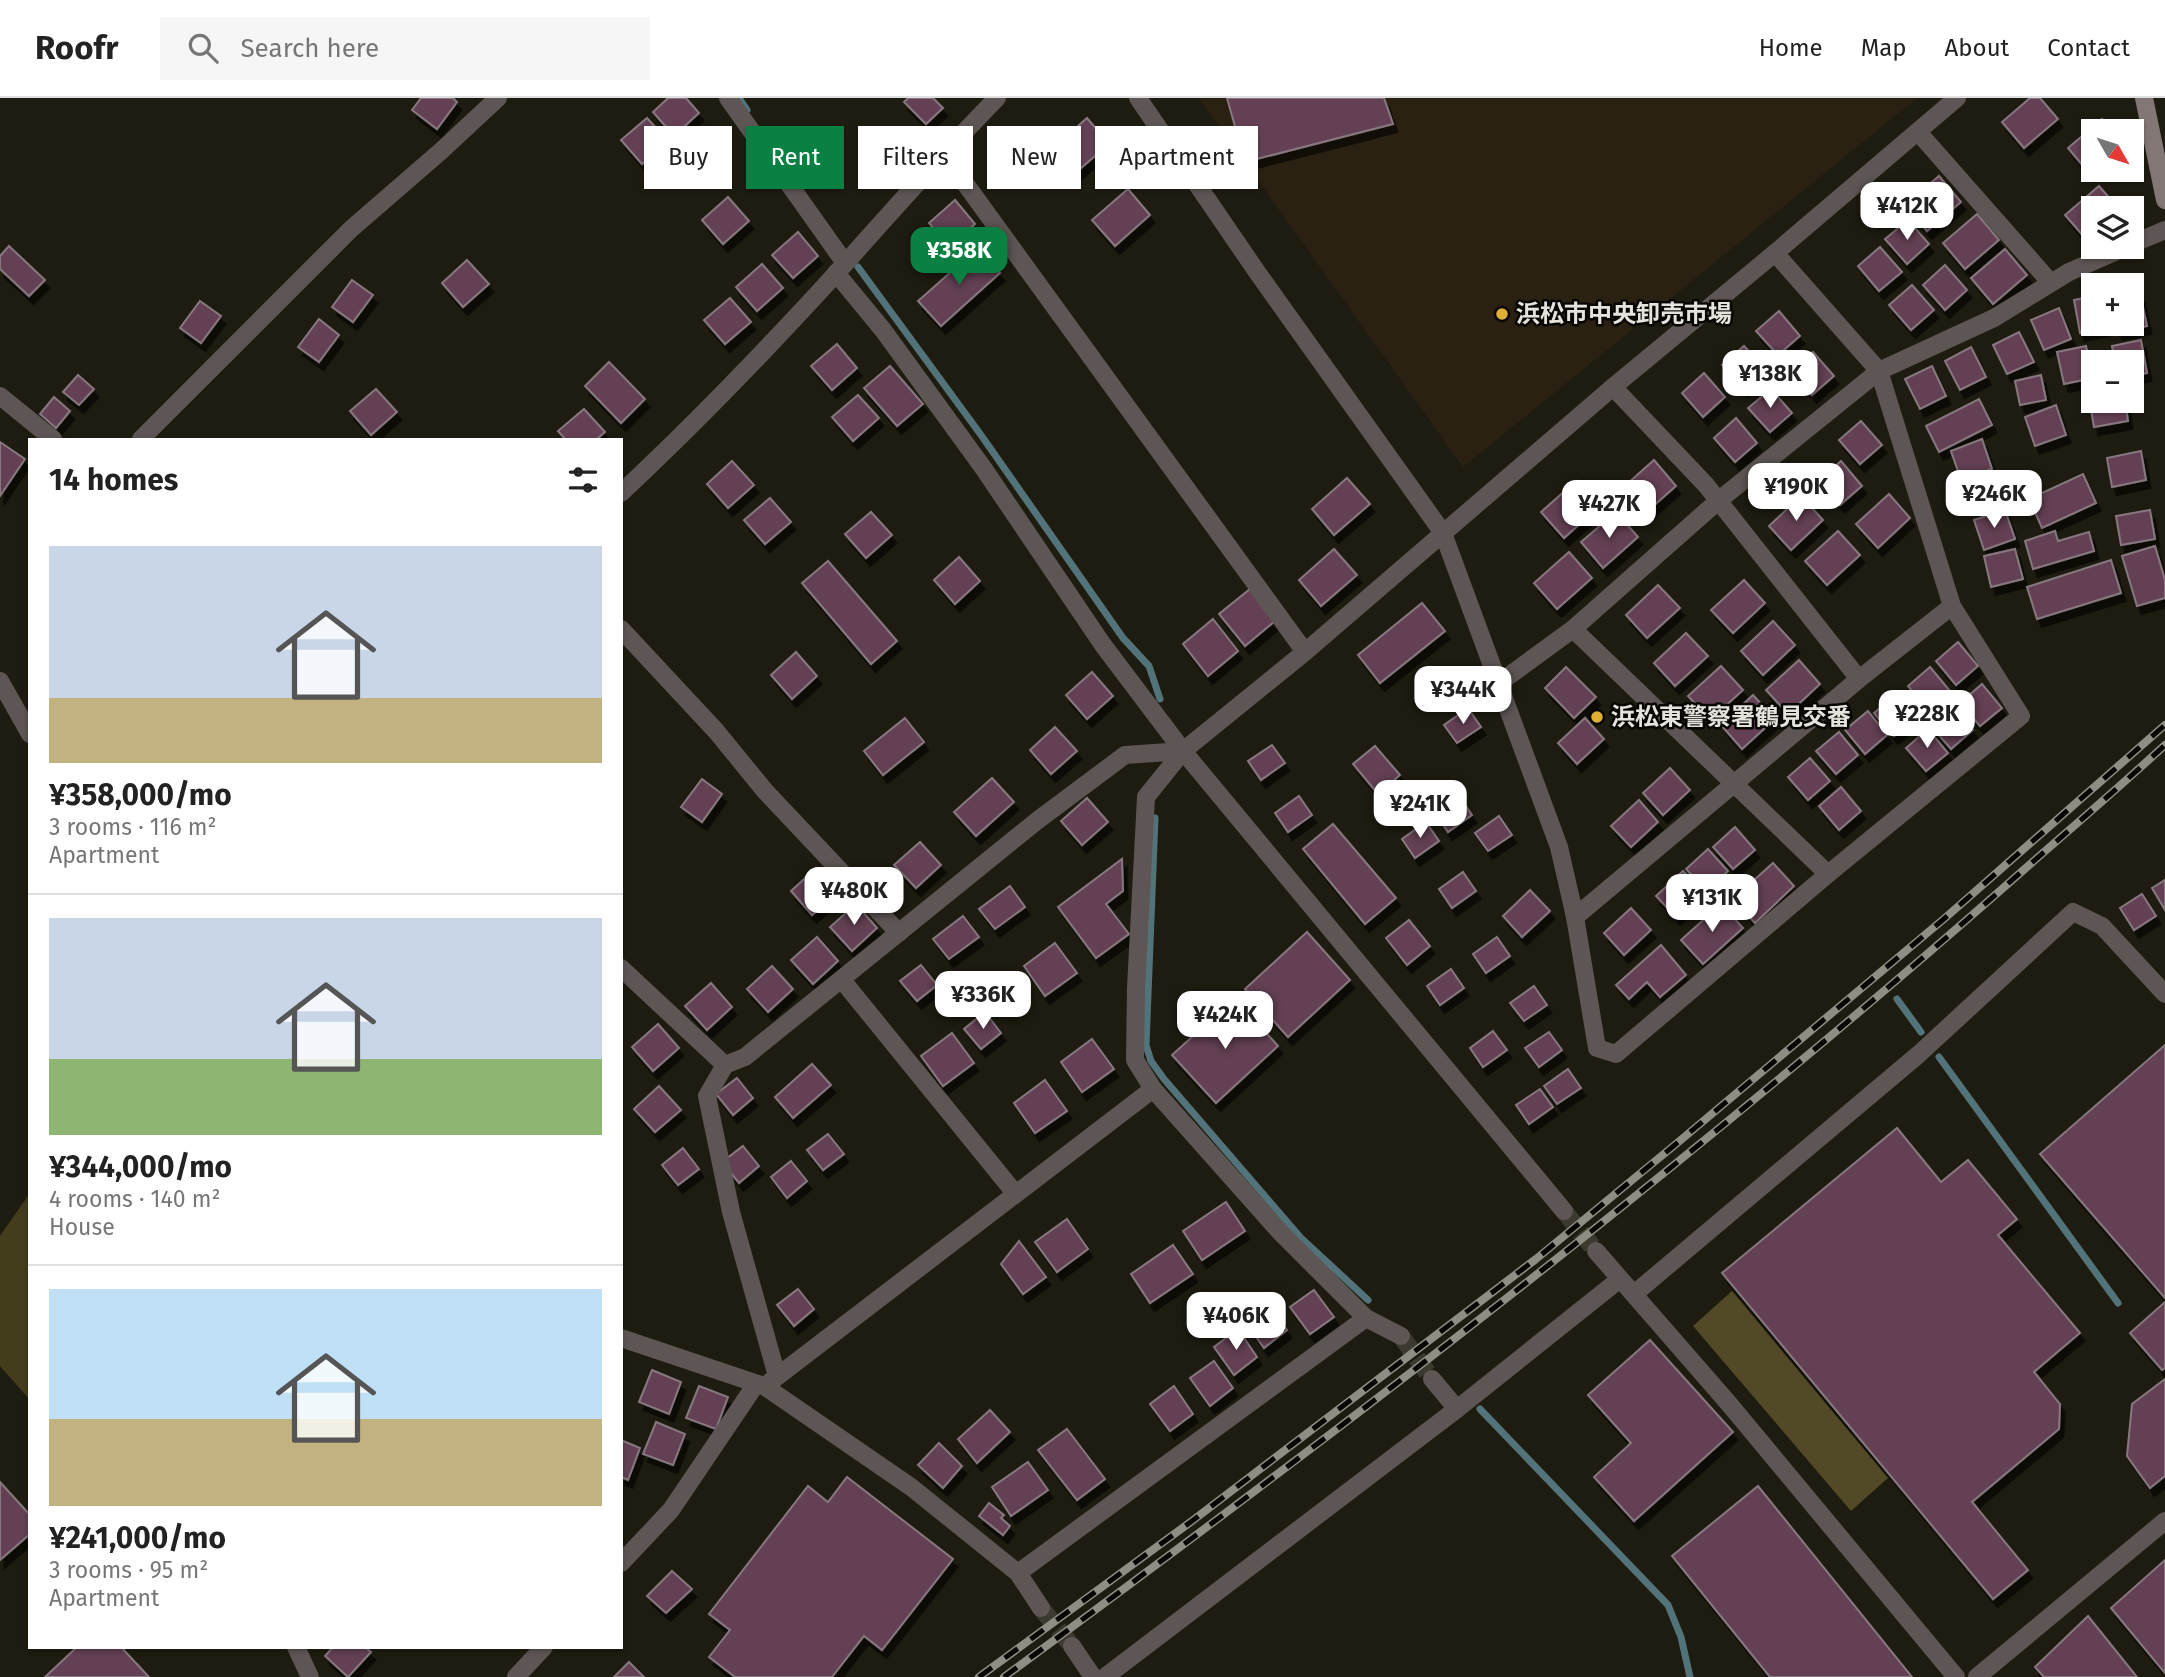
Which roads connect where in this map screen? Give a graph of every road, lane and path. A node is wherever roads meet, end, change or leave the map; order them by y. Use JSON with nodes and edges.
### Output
{"nodes":[{"id":1,"x":498,"y":98,"type":"edge"},
{"id":2,"x":728,"y":98,"type":"edge"},
{"id":3,"x":997,"y":98,"type":"edge"},
{"id":4,"x":1138,"y":98,"type":"edge"},
{"id":5,"x":1957,"y":98,"type":"edge"},
{"id":6,"x":2144,"y":98,"type":"edge"},
{"id":7,"x":970,"y":126,"type":"edge"},
{"id":8,"x":1918,"y":132,"type":"junction"},
{"id":9,"x":911,"y":189,"type":"edge"},
{"id":10,"x":969,"y":189,"type":"edge"},
{"id":11,"x":2165,"y":200,"type":"edge"},
{"id":12,"x":2165,"y":230,"type":"edge"},
{"id":13,"x":2144,"y":239,"type":"edge"},
{"id":14,"x":1775,"y":253,"type":"junction"},
{"id":15,"x":2098,"y":259,"type":"edge"},
{"id":16,"x":840,"y":268,"type":"junction"},
{"id":17,"x":2051,"y":283,"type":"junction"},
{"id":18,"x":1879,"y":371,"type":"junction"},
{"id":19,"x":1613,"y":387,"type":"junction"},
{"id":20,"x":0,"y":396,"type":"edge"},
{"id":21,"x":52,"y":438,"type":"edge"},
{"id":22,"x":142,"y":438,"type":"edge"},
{"id":23,"x":623,"y":491,"type":"edge"},
{"id":24,"x":1718,"y":500,"type":"junction"},
{"id":25,"x":1443,"y":533,"type":"junction"},
{"id":26,"x":1952,"y":606,"type":"junction"},
{"id":27,"x":1573,"y":629,"type":"junction"},
{"id":28,"x":623,"y":631,"type":"edge"},
{"id":29,"x":1305,"y":652,"type":"junction"},
{"id":30,"x":1859,"y":679,"type":"junction"},
{"id":31,"x":0,"y":681,"type":"edge"},
{"id":32,"x":1499,"y":683,"type":"junction"},
{"id":33,"x":28,"y":730,"type":"edge"},
{"id":34,"x":1183,"y":751,"type":"junction"},
{"id":35,"x":1735,"y":784,"type":"junction"},
{"id":36,"x":1828,"y":874,"type":"junction"},
{"id":37,"x":1575,"y":917,"type":"junction"},
{"id":38,"x":899,"y":933,"type":"junction"},
{"id":39,"x":623,"y":970,"type":"edge"},
{"id":40,"x":842,"y":980,"type":"junction"},
{"id":41,"x":2165,"y":994,"type":"edge"},
{"id":42,"x":725,"y":1065,"type":"junction"},
{"id":43,"x":1153,"y":1089,"type":"junction"},
{"id":44,"x":1015,"y":1193,"type":"junction"},
{"id":45,"x":1564,"y":1210,"type":"tunnel mouth"},
{"id":46,"x":1596,"y":1251,"type":"tunnel mouth"},
{"id":47,"x":1620,"y":1279,"type":"junction"},
{"id":48,"x":1634,"y":1294,"type":"junction"},
{"id":49,"x":1367,"y":1318,"type":"junction"},
{"id":50,"x":1401,"y":1336,"type":"tunnel mouth"},
{"id":51,"x":623,"y":1339,"type":"edge"},
{"id":52,"x":1432,"y":1379,"type":"tunnel mouth"},
{"id":53,"x":766,"y":1382,"type":"junction"},
{"id":54,"x":1457,"y":1409,"type":"junction"},
{"id":55,"x":2165,"y":1521,"type":"edge"},
{"id":56,"x":623,"y":1561,"type":"edge"},
{"id":57,"x":1018,"y":1573,"type":"junction"},
{"id":58,"x":1041,"y":1608,"type":"tunnel mouth"},
{"id":59,"x":1072,"y":1646,"type":"tunnel mouth"},
{"id":60,"x":297,"y":1649,"type":"edge"},
{"id":61,"x":542,"y":1649,"type":"edge"},
{"id":62,"x":310,"y":1677,"type":"edge"},
{"id":63,"x":516,"y":1677,"type":"edge"},
{"id":64,"x":1093,"y":1677,"type":"edge"},
{"id":65,"x":1105,"y":1677,"type":"edge"},
{"id":66,"x":1956,"y":1677,"type":"edge"},
{"id":67,"x":1977,"y":1677,"type":"edge"}],
"edges":[{"from":1,"to":22,"type":"street"},
{"from":2,"to":16,"type":"street"},
{"from":3,"to":7,"type":"street"},
{"from":4,"to":25,"type":"street"},
{"from":5,"to":8,"type":"street"},
{"from":6,"to":11,"type":"main road"},
{"from":8,"to":14,"type":"street"},
{"from":8,"to":17,"type":"street"},
{"from":9,"to":16,"type":"street"},
{"from":10,"to":29,"type":"street"},
{"from":12,"to":13,"type":"street"},
{"from":14,"to":18,"type":"street"},
{"from":14,"to":19,"type":"street"},
{"from":15,"to":17,"type":"street"},
{"from":16,"to":23,"type":"street"},
{"from":16,"to":34,"type":"street"},
{"from":17,"to":18,"type":"street"},
{"from":18,"to":24,"type":"street"},
{"from":18,"to":26,"type":"street"},
{"from":19,"to":24,"type":"street"},
{"from":19,"to":25,"type":"street"},
{"from":20,"to":21,"type":"street"},
{"from":24,"to":27,"type":"street"},
{"from":24,"to":30,"type":"street"},
{"from":25,"to":29,"type":"street"},
{"from":25,"to":32,"type":"street"},
{"from":26,"to":30,"type":"street"},
{"from":26,"to":36,"type":"street"},
{"from":27,"to":32,"type":"street"},
{"from":27,"to":35,"type":"street"},
{"from":28,"to":38,"type":"street"},
{"from":29,"to":34,"type":"street"},
{"from":30,"to":35,"type":"street"},
{"from":31,"to":33,"type":"street"},
{"from":32,"to":37,"type":"street"},
{"from":34,"to":38,"type":"street"},
{"from":34,"to":43,"type":"street"},
{"from":34,"to":45,"type":"street"},
{"from":35,"to":36,"type":"street"},
{"from":35,"to":37,"type":"street"},
{"from":36,"to":37,"type":"street"},
{"from":38,"to":40,"type":"street"},
{"from":39,"to":42,"type":"street"},
{"from":40,"to":42,"type":"street"},
{"from":40,"to":44,"type":"street"},
{"from":41,"to":48,"type":"street"},
{"from":42,"to":53,"type":"street"},
{"from":43,"to":44,"type":"street"},
{"from":43,"to":49,"type":"street"},
{"from":44,"to":53,"type":"street"},
{"from":46,"to":47,"type":"street"},
{"from":47,"to":48,"type":"street"},
{"from":47,"to":54,"type":"street"},
{"from":48,"to":66,"type":"street"},
{"from":49,"to":50,"type":"street"},
{"from":49,"to":57,"type":"street"},
{"from":51,"to":53,"type":"street"},
{"from":52,"to":54,"type":"street"},
{"from":53,"to":56,"type":"street"},
{"from":53,"to":57,"type":"street"},
{"from":54,"to":65,"type":"street"},
{"from":55,"to":67,"type":"street"},
{"from":57,"to":58,"type":"street"},
{"from":59,"to":64,"type":"street"},
{"from":60,"to":62,"type":"street"},
{"from":61,"to":63,"type":"street"}]}
